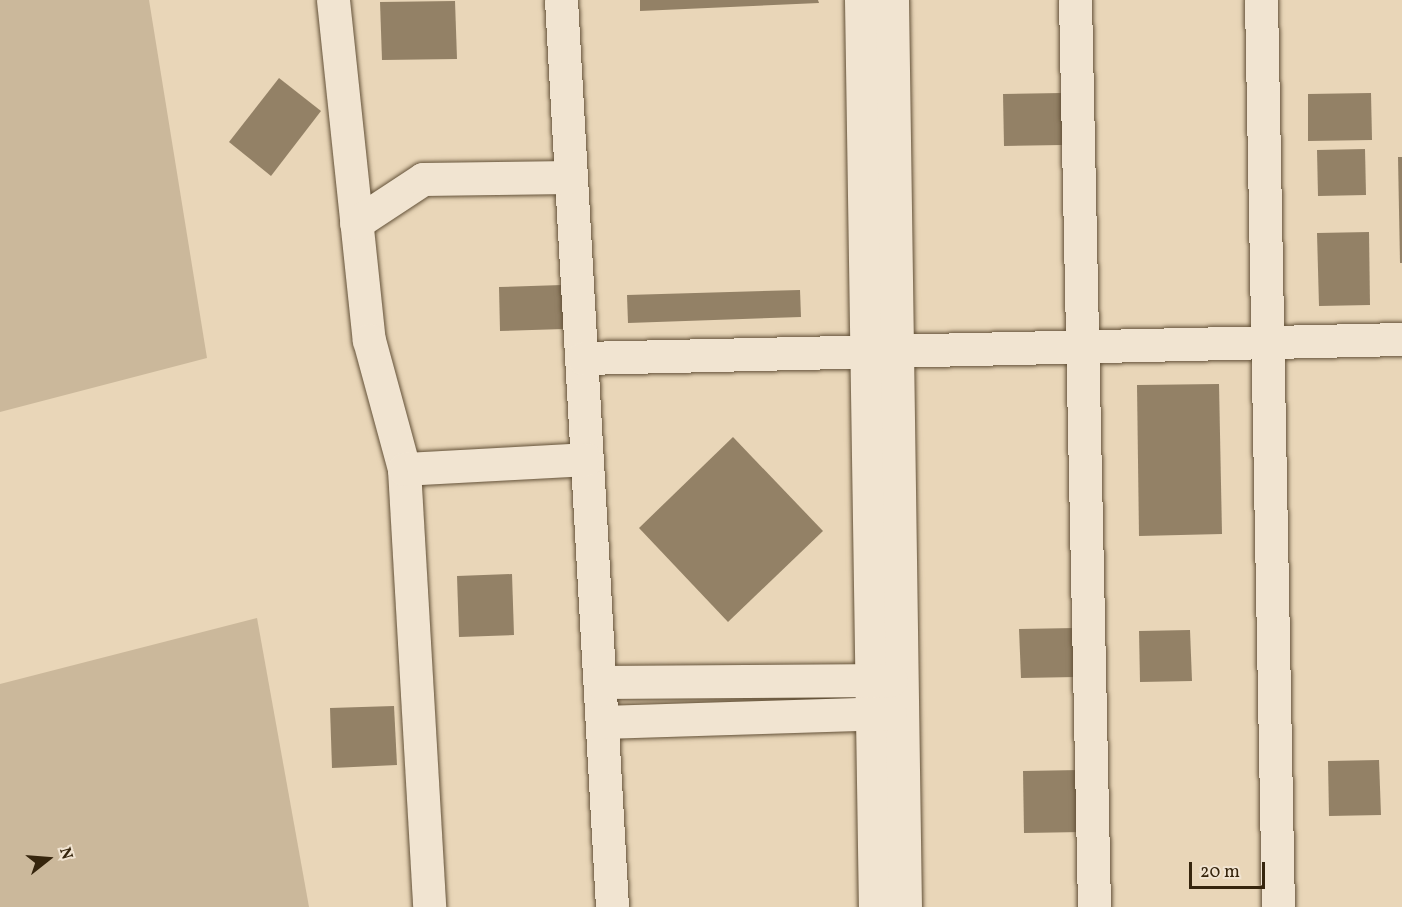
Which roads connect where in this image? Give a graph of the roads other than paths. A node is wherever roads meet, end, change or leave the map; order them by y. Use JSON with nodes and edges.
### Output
{"nodes":[{"id":1,"x":333,"y":0,"type":"edge"},
{"id":2,"x":561,"y":0,"type":"edge"},
{"id":3,"x":861,"y":0,"type":"edge"},
{"id":4,"x":892,"y":0,"type":"edge"},
{"id":5,"x":1075,"y":0,"type":"edge"},
{"id":6,"x":1261,"y":0,"type":"edge"},
{"id":7,"x":570,"y":177,"type":"junction"},
{"id":8,"x":356,"y":223,"type":"junction"},
{"id":9,"x":1402,"y":339,"type":"edge"},
{"id":10,"x":1267,"y":343,"type":"junction"},
{"id":11,"x":1082,"y":344,"type":"junction"},
{"id":12,"x":897,"y":348,"type":"junction"},
{"id":13,"x":865,"y":350,"type":"junction"},
{"id":14,"x":584,"y":358,"type":"junction"},
{"id":15,"x":586,"y":459,"type":"junction"},
{"id":16,"x":404,"y":468,"type":"junction"},
{"id":17,"x":885,"y":681,"type":"junction"},
{"id":18,"x":601,"y":682,"type":"junction"},
{"id":19,"x":885,"y":713,"type":"junction"},
{"id":20,"x":602,"y":722,"type":"junction"},
{"id":21,"x":429,"y":907,"type":"edge"},
{"id":22,"x":612,"y":907,"type":"edge"},
{"id":23,"x":875,"y":907,"type":"edge"},
{"id":24,"x":905,"y":907,"type":"edge"},
{"id":25,"x":1094,"y":907,"type":"edge"},
{"id":26,"x":1278,"y":907,"type":"edge"}],
"edges":[{"from":1,"to":8,"type":"street"},
{"from":2,"to":7,"type":"street"},
{"from":3,"to":13,"type":"street"},
{"from":4,"to":12,"type":"street"},
{"from":5,"to":11,"type":"street"},
{"from":6,"to":10,"type":"street"},
{"from":7,"to":8,"type":"street"},
{"from":7,"to":14,"type":"street"},
{"from":8,"to":16,"type":"street"},
{"from":9,"to":10,"type":"street"},
{"from":10,"to":11,"type":"street"},
{"from":10,"to":26,"type":"street"},
{"from":11,"to":12,"type":"street"},
{"from":11,"to":25,"type":"street"},
{"from":12,"to":13,"type":"street"},
{"from":12,"to":17,"type":"street"},
{"from":13,"to":14,"type":"street"},
{"from":13,"to":17,"type":"street"},
{"from":14,"to":15,"type":"street"},
{"from":15,"to":16,"type":"street"},
{"from":15,"to":18,"type":"street"},
{"from":16,"to":21,"type":"street"},
{"from":17,"to":18,"type":"street"},
{"from":17,"to":19,"type":"street"},
{"from":18,"to":20,"type":"street"},
{"from":19,"to":20,"type":"street"},
{"from":19,"to":23,"type":"street"},
{"from":19,"to":24,"type":"street"},
{"from":20,"to":22,"type":"street"}]}
